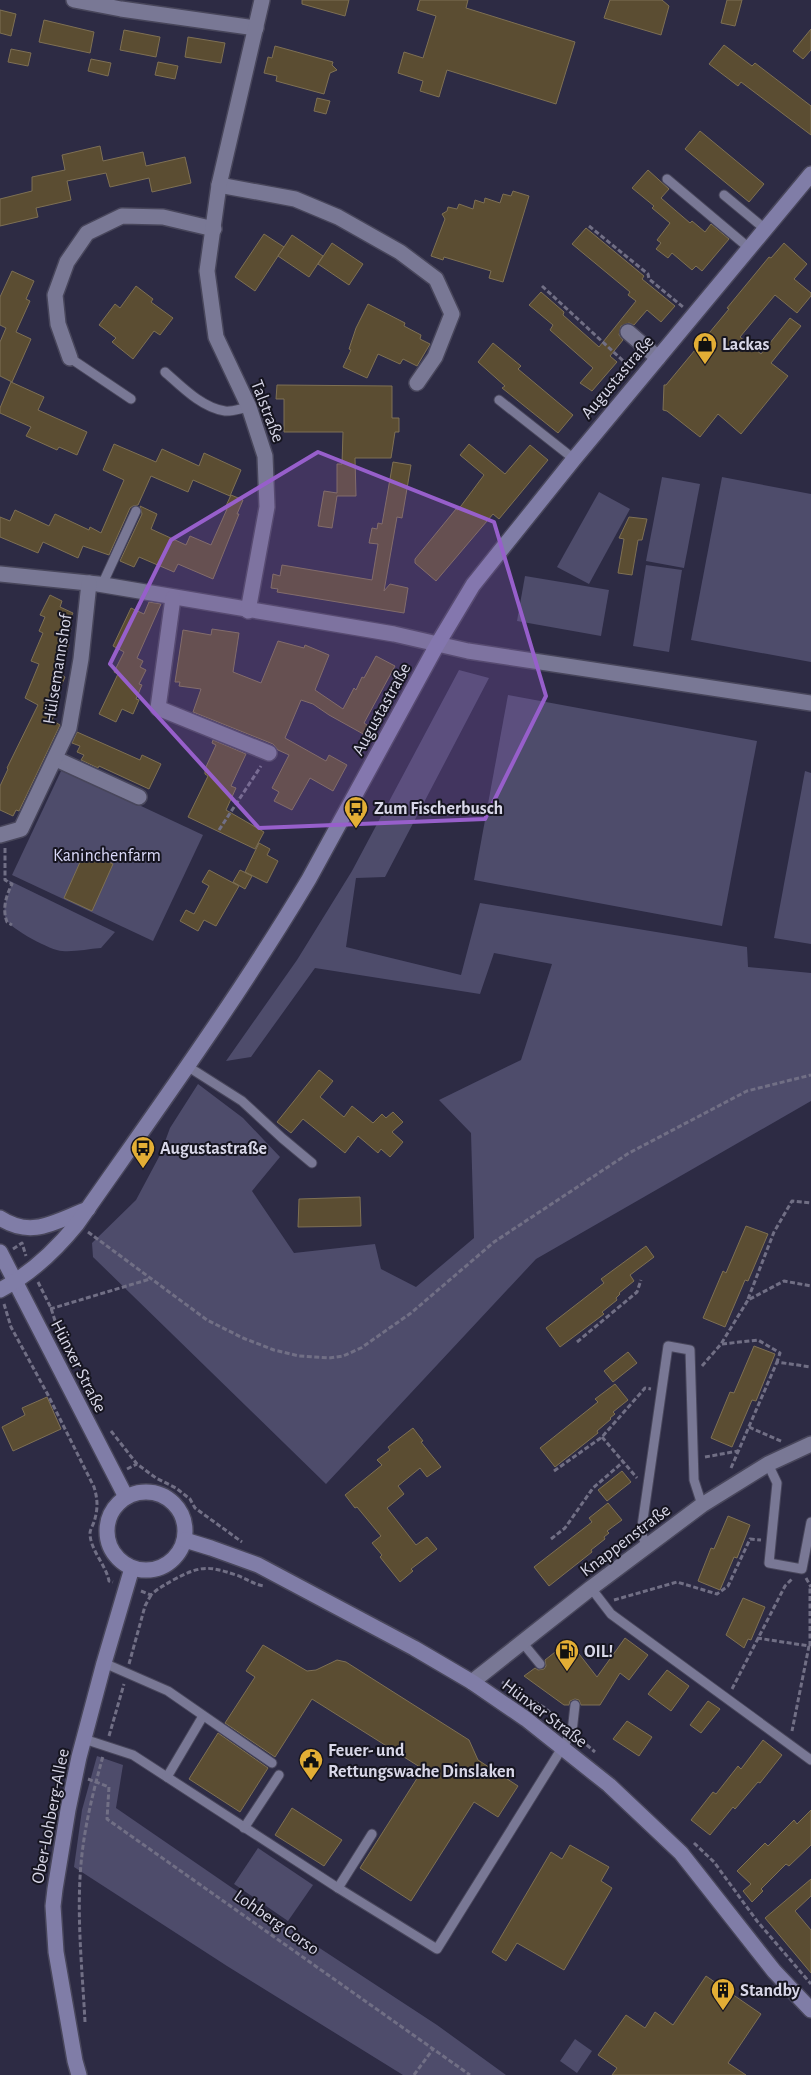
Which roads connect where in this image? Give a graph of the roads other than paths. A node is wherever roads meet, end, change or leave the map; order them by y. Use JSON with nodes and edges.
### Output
{"nodes":[{"id":1,"x":74,"y":0,"type":"edge"},
{"id":2,"x":262,"y":0,"type":"edge"},
{"id":3,"x":256,"y":28,"type":"junction"},
{"id":4,"x":811,"y":174,"type":"edge"},
{"id":5,"x":666,"y":179,"type":"dead end"},
{"id":6,"x":219,"y":185,"type":"junction"},
{"id":7,"x":724,"y":195,"type":"dead end"},
{"id":8,"x":214,"y":229,"type":"junction"},
{"id":9,"x":765,"y":229,"type":"junction"},
{"id":10,"x":749,"y":248,"type":"junction"},
{"id":11,"x":628,"y":332,"type":"dead end"},
{"id":12,"x":70,"y":358,"type":"joint"},
{"id":13,"x":658,"y":358,"type":"junction"},
{"id":14,"x":164,"y":372,"type":"dead end"},
{"id":15,"x":416,"y":384,"type":"dead end"},
{"id":16,"x":131,"y":399,"type":"dead end"},
{"id":17,"x":499,"y":400,"type":"dead end"},
{"id":18,"x":249,"y":407,"type":"junction"},
{"id":19,"x":574,"y":459,"type":"junction"},
{"id":20,"x":136,"y":512,"type":"dead end"},
{"id":21,"x":0,"y":574,"type":"edge"},
{"id":22,"x":95,"y":584,"type":"junction"},
{"id":23,"x":174,"y":598,"type":"junction"},
{"id":24,"x":248,"y":610,"type":"junction"},
{"id":25,"x":437,"y":645,"type":"junction"},
{"id":26,"x":811,"y":704,"type":"edge"},
{"id":27,"x":269,"y":753,"type":"road end"},
{"id":28,"x":56,"y":759,"type":"junction"},
{"id":29,"x":139,"y":797,"type":"dead end"},
{"id":30,"x":2,"y":834,"type":"edge"},
{"id":31,"x":187,"y":1066,"type":"junction"},
{"id":32,"x":312,"y":1163,"type":"dead end"},
{"id":33,"x":88,"y":1209,"type":"junction"},
{"id":34,"x":0,"y":1218,"type":"edge"},
{"id":35,"x":0,"y":1252,"type":"edge"},
{"id":36,"x":15,"y":1283,"type":"junction"},
{"id":37,"x":2,"y":1296,"type":"edge"},
{"id":38,"x":805,"y":1446,"type":"edge"},
{"id":39,"x":768,"y":1464,"type":"junction"},
{"id":40,"x":126,"y":1497,"type":"junction"},
{"id":41,"x":702,"y":1505,"type":"junction"},
{"id":42,"x":811,"y":1522,"type":"edge"},
{"id":43,"x":185,"y":1540,"type":"junction"},
{"id":44,"x":647,"y":1546,"type":"junction"},
{"id":45,"x":132,"y":1568,"type":"junction"},
{"id":46,"x":591,"y":1588,"type":"junction"},
{"id":47,"x":522,"y":1642,"type":"junction"},
{"id":48,"x":104,"y":1663,"type":"junction"},
{"id":49,"x":540,"y":1664,"type":"dead end"},
{"id":50,"x":472,"y":1682,"type":"junction"},
{"id":51,"x":575,"y":1705,"type":"dead end"},
{"id":52,"x":203,"y":1716,"type":"junction"},
{"id":53,"x":84,"y":1739,"type":"junction"},
{"id":54,"x":562,"y":1747,"type":"junction"},
{"id":55,"x":811,"y":1760,"type":"edge"},
{"id":56,"x":272,"y":1763,"type":"dead end"},
{"id":57,"x":279,"y":1775,"type":"dead end"},
{"id":58,"x":167,"y":1777,"type":"junction"},
{"id":59,"x":244,"y":1828,"type":"junction"},
{"id":60,"x":372,"y":1834,"type":"dead end"},
{"id":61,"x":338,"y":1888,"type":"junction"},
{"id":62,"x":811,"y":2010,"type":"edge"},
{"id":63,"x":79,"y":2075,"type":"edge"}],
"edges":[{"from":1,"to":3,"type":"street"},
{"from":2,"to":3,"type":"street","name":"Talstraße"},
{"from":3,"to":6,"type":"street","name":"Talstraße"},
{"from":4,"to":9,"type":"main road","name":"Augustastraße"},
{"from":5,"to":10,"type":"lane"},
{"from":6,"to":8,"type":"street","name":"Talstraße"},
{"from":6,"to":15,"type":"street"},
{"from":7,"to":9,"type":"lane"},
{"from":8,"to":12,"type":"street"},
{"from":8,"to":18,"type":"street","name":"Talstraße"},
{"from":9,"to":10,"type":"main road","name":"Augustastraße"},
{"from":10,"to":13,"type":"main road","name":"Augustastraße"},
{"from":11,"to":13,"type":"street"},
{"from":12,"to":16,"type":"lane"},
{"from":13,"to":19,"type":"main road","name":"Augustastraße"},
{"from":14,"to":18,"type":"lane"},
{"from":17,"to":19,"type":"lane"},
{"from":18,"to":24,"type":"street","name":"Talstraße"},
{"from":19,"to":25,"type":"main road","name":"Augustastraße"},
{"from":20,"to":22,"type":"lane"},
{"from":21,"to":22,"type":"street"},
{"from":22,"to":23,"type":"street"},
{"from":22,"to":28,"type":"street","name":"Hülsemannshof"},
{"from":23,"to":24,"type":"street"},
{"from":23,"to":27,"type":"street"},
{"from":24,"to":25,"type":"street"},
{"from":25,"to":26,"type":"street"},
{"from":25,"to":31,"type":"main road","name":"Augustastraße"},
{"from":28,"to":29,"type":"street"},
{"from":28,"to":30,"type":"street","name":"Hülsemannshof"},
{"from":31,"to":32,"type":"lane"},
{"from":31,"to":33,"type":"main road","name":"Augustastraße"},
{"from":33,"to":34,"type":"main road"},
{"from":33,"to":36,"type":"main road","name":"Augustastraße"},
{"from":35,"to":36,"type":"main road","name":"Hünxer Straße"},
{"from":36,"to":37,"type":"main road","name":"Augustastraße"},
{"from":36,"to":40,"type":"main road","name":"Hünxer Straße"},
{"from":38,"to":39,"type":"street","name":"Knappenstraße"},
{"from":39,"to":41,"type":"street","name":"Knappenstraße"},
{"from":39,"to":42,"type":"lane"},
{"from":40,"to":43,"type":"main road"},
{"from":40,"to":45,"type":"main road"},
{"from":41,"to":44,"type":"street","name":"Knappenstraße"},
{"from":41,"to":44,"type":"lane"},
{"from":43,"to":45,"type":"main road"},
{"from":43,"to":50,"type":"main road","name":"Hünxer Straße"},
{"from":44,"to":46,"type":"street","name":"Knappenstraße"},
{"from":45,"to":48,"type":"main road","name":"Ober-Lohberg-Allee"},
{"from":46,"to":47,"type":"street","name":"Knappenstraße"},
{"from":46,"to":55,"type":"lane"},
{"from":47,"to":49,"type":"lane"},
{"from":47,"to":50,"type":"street","name":"Knappenstraße"},
{"from":48,"to":52,"type":"lane"},
{"from":48,"to":53,"type":"main road","name":"Ober-Lohberg-Allee"},
{"from":50,"to":54,"type":"main road","name":"Hünxer Straße"},
{"from":51,"to":54,"type":"lane"},
{"from":52,"to":56,"type":"lane"},
{"from":52,"to":58,"type":"lane"},
{"from":53,"to":58,"type":"lane"},
{"from":53,"to":63,"type":"main road","name":"Ober-Lohberg-Allee"},
{"from":54,"to":61,"type":"lane"},
{"from":54,"to":62,"type":"main road","name":"Hünxer Straße"},
{"from":57,"to":59,"type":"lane"},
{"from":58,"to":59,"type":"lane"},
{"from":59,"to":61,"type":"lane"},
{"from":60,"to":61,"type":"lane"}]}
